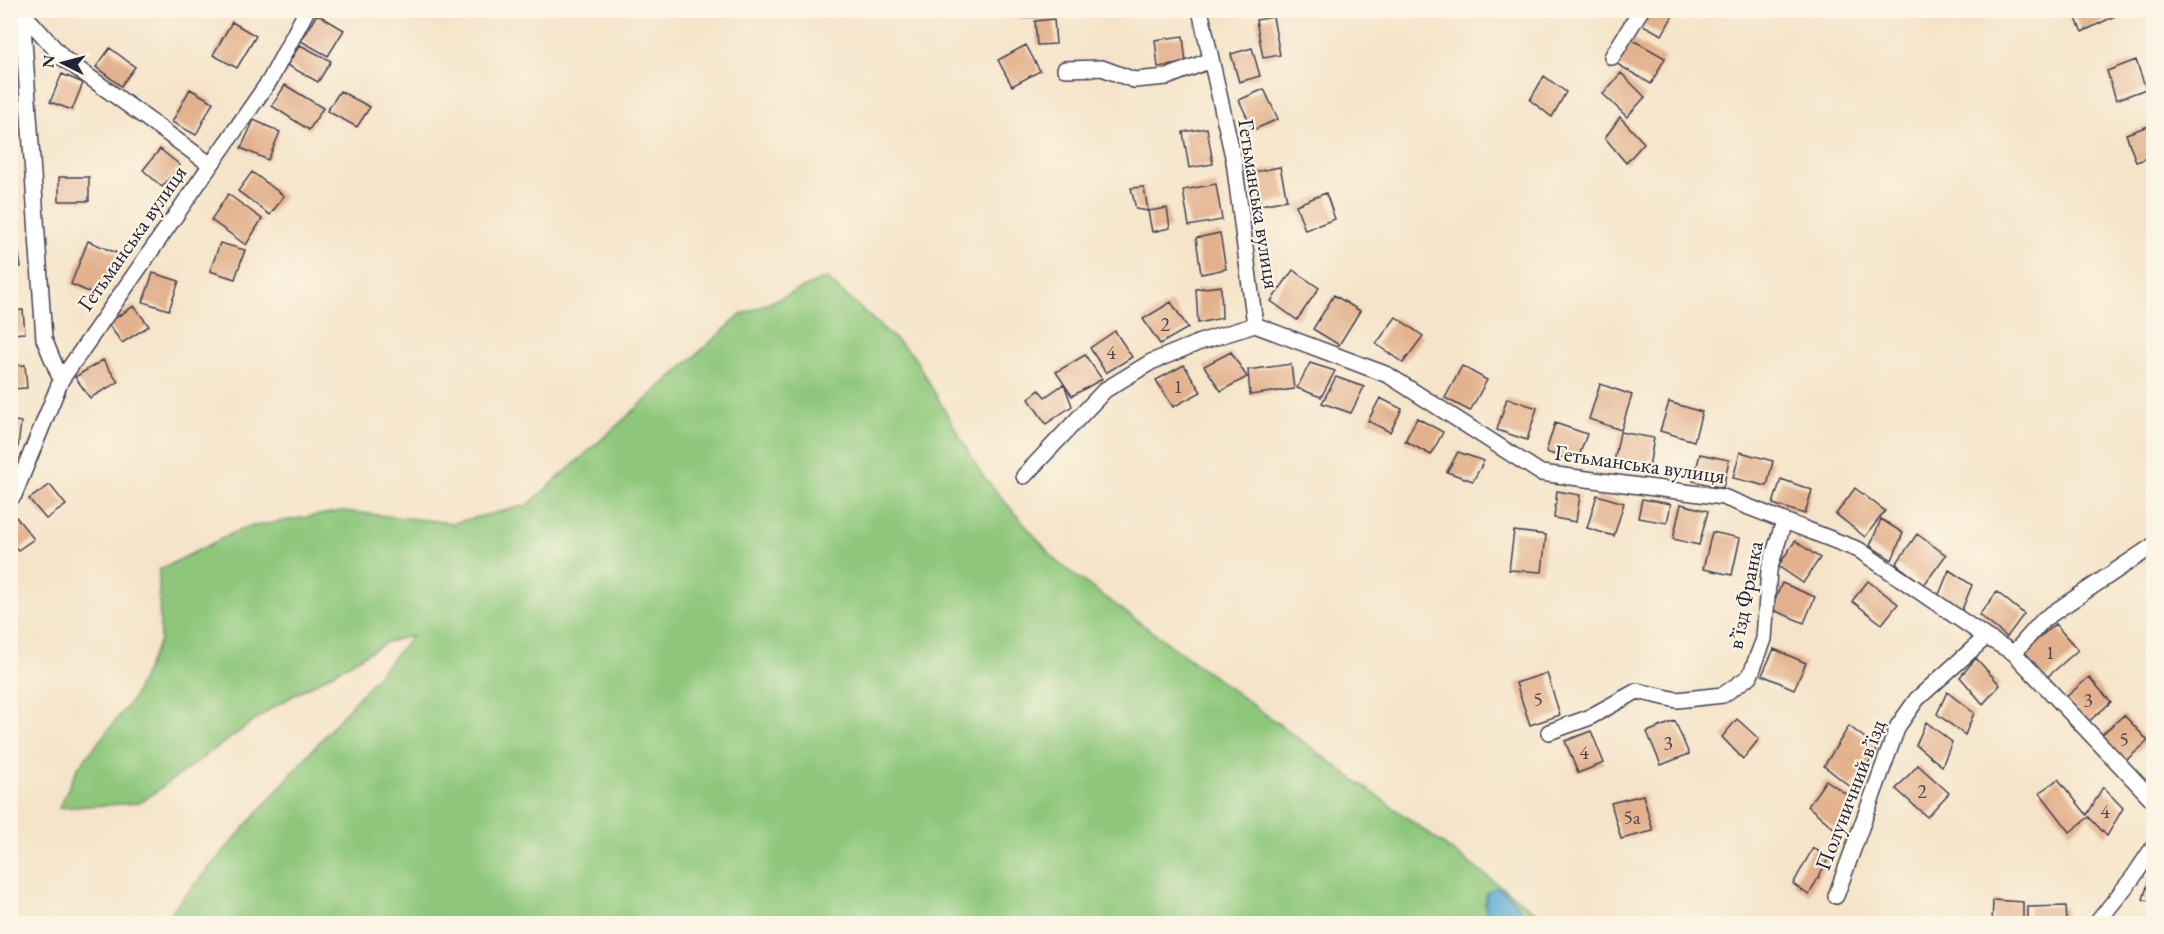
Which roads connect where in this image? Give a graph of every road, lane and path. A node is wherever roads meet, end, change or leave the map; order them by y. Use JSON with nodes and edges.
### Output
{"nodes":[{"id":1,"x":307,"y":10,"type":"edge"},
{"id":2,"x":1200,"y":10,"type":"edge"},
{"id":3,"x":1641,"y":10,"type":"edge"},
{"id":4,"x":22,"y":11,"type":"edge"},
{"id":5,"x":1612,"y":57,"type":"dead end"},
{"id":6,"x":1211,"y":60,"type":"junction"},
{"id":7,"x":1065,"y":69,"type":"dead end"},
{"id":8,"x":211,"y":165,"type":"junction"},
{"id":9,"x":1255,"y":325,"type":"junction"},
{"id":10,"x":61,"y":380,"type":"junction"},
{"id":11,"x":1024,"y":476,"type":"dead end"},
{"id":12,"x":10,"y":499,"type":"edge"},
{"id":13,"x":1784,"y":521,"type":"junction"},
{"id":14,"x":2154,"y":545,"type":"edge"},
{"id":15,"x":1986,"y":637,"type":"junction"},
{"id":16,"x":2014,"y":653,"type":"junction"},
{"id":17,"x":1549,"y":732,"type":"dead end"},
{"id":18,"x":2154,"y":801,"type":"edge"},
{"id":19,"x":2154,"y":846,"type":"edge"},
{"id":20,"x":1836,"y":896,"type":"dead end"},
{"id":21,"x":2096,"y":924,"type":"edge"}],
"edges":[{"from":1,"to":8,"type":"street","name":"Гетьманська вулиця"},
{"from":2,"to":6,"type":"street","name":"Гетьманська вулиця"},
{"from":3,"to":5,"type":"street"},
{"from":4,"to":8,"type":"street"},
{"from":4,"to":10,"type":"street"},
{"from":6,"to":7,"type":"street"},
{"from":6,"to":9,"type":"street","name":"Гетьманська вулиця"},
{"from":8,"to":10,"type":"street","name":"Гетьманська вулиця"},
{"from":9,"to":11,"type":"street"},
{"from":9,"to":13,"type":"street","name":"Гетьманська вулиця"},
{"from":10,"to":12,"type":"street","name":"Гетьманська вулиця"},
{"from":13,"to":15,"type":"street","name":"Гетьманська вулиця"},
{"from":13,"to":17,"type":"street","name":"в’їзд Франка"},
{"from":14,"to":16,"type":"street"},
{"from":15,"to":16,"type":"street","name":"Гетьманська вулиця"},
{"from":15,"to":20,"type":"street","name":"Полуничний в’їзд"},
{"from":16,"to":18,"type":"street","name":"Гетьманська вулиця"},
{"from":19,"to":21,"type":"street"}]}
